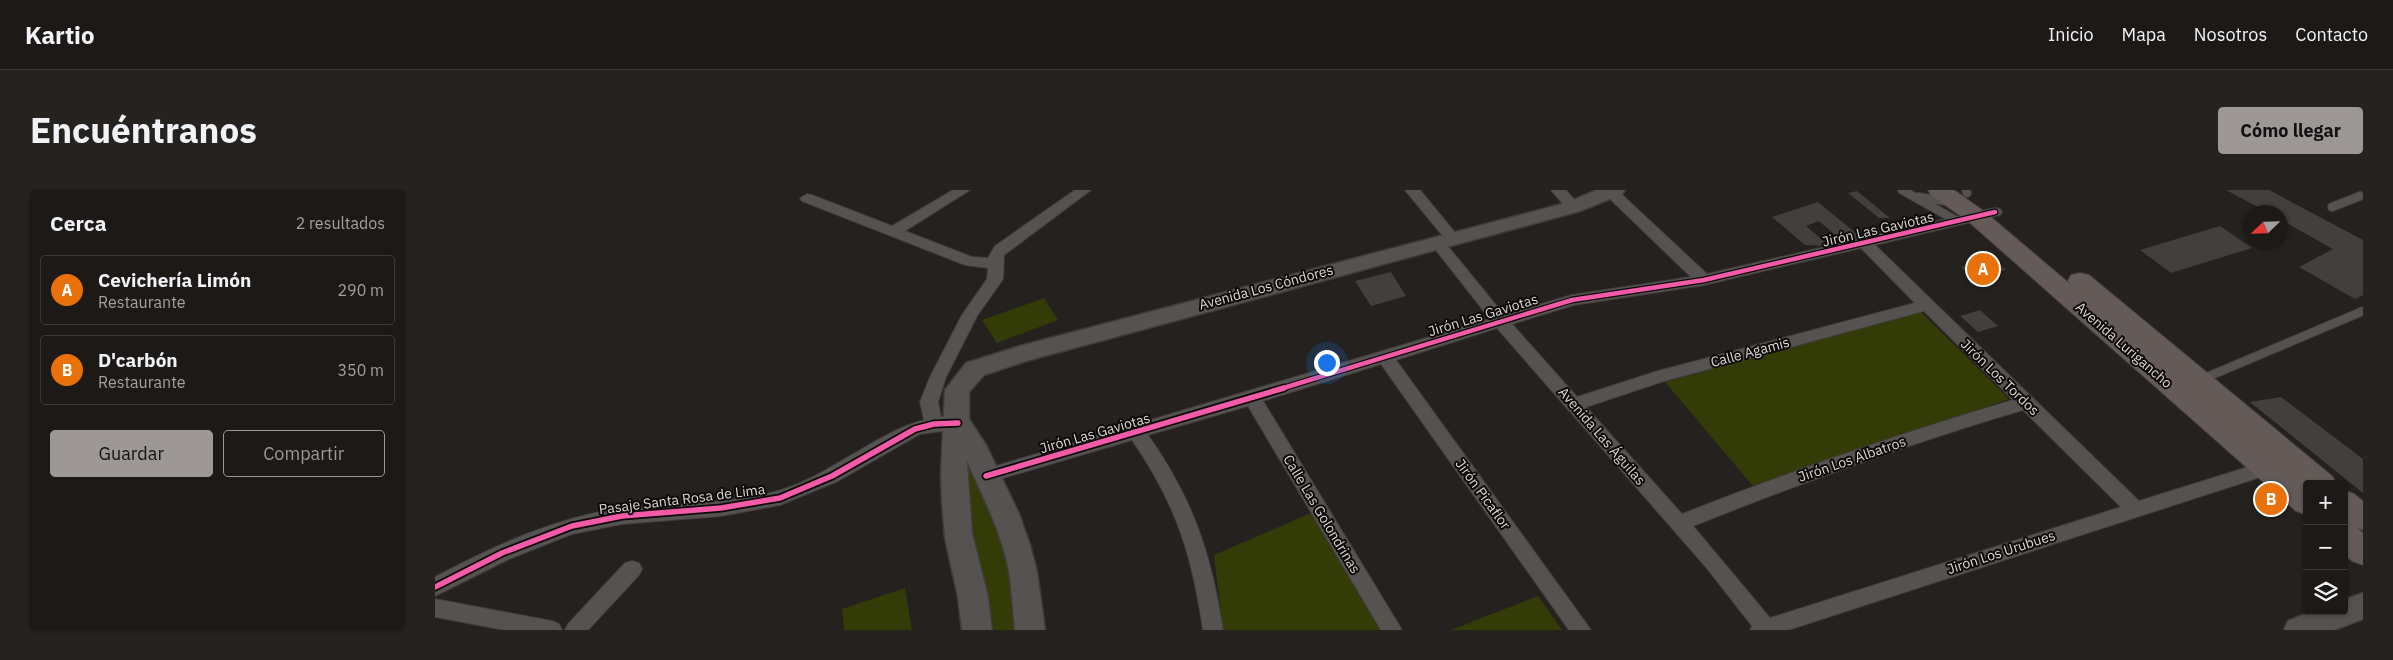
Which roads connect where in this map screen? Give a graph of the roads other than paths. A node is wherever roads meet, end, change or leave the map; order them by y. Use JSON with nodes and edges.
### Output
{"nodes":[{"id":1,"x":963,"y":190,"type":"edge"},
{"id":2,"x":1084,"y":190,"type":"edge"},
{"id":3,"x":1412,"y":190,"type":"edge"},
{"id":4,"x":1558,"y":190,"type":"edge"},
{"id":5,"x":1901,"y":190,"type":"edge"},
{"id":6,"x":1613,"y":192,"type":"edge"},
{"id":7,"x":2363,"y":195,"type":"edge"},
{"id":8,"x":1911,"y":196,"type":"junction"},
{"id":9,"x":807,"y":198,"type":"dead end"},
{"id":10,"x":1965,"y":202,"type":"edge"},
{"id":11,"x":1573,"y":207,"type":"junction"},
{"id":12,"x":2332,"y":207,"type":"dead end"},
{"id":13,"x":893,"y":232,"type":"junction"},
{"id":14,"x":1445,"y":240,"type":"junction"},
{"id":15,"x":1864,"y":243,"type":"junction"},
{"id":16,"x":997,"y":263,"type":"junction"},
{"id":17,"x":1704,"y":280,"type":"junction"},
{"id":18,"x":1927,"y":305,"type":"junction"},
{"id":19,"x":2363,"y":311,"type":"edge"},
{"id":20,"x":1500,"y":321,"type":"junction"},
{"id":21,"x":1385,"y":357,"type":"junction"},
{"id":22,"x":2198,"y":380,"type":"junction"},
{"id":23,"x":1252,"y":398,"type":"junction"},
{"id":24,"x":2027,"y":402,"type":"junction"},
{"id":25,"x":1574,"y":404,"type":"junction"},
{"id":26,"x":946,"y":424,"type":"junction"},
{"id":27,"x":1137,"y":433,"type":"junction"},
{"id":28,"x":2267,"y":468,"type":"junction"},
{"id":29,"x":986,"y":476,"type":"junction"},
{"id":30,"x":2317,"y":480,"type":"edge"},
{"id":31,"x":2303,"y":500,"type":"edge"},
{"id":32,"x":2348,"y":505,"type":"edge"},
{"id":33,"x":2136,"y":510,"type":"junction"},
{"id":34,"x":2363,"y":518,"type":"edge"},
{"id":35,"x":1679,"y":523,"type":"junction"},
{"id":36,"x":2348,"y":539,"type":"edge"},
{"id":37,"x":2363,"y":552,"type":"edge"},
{"id":38,"x":632,"y":570,"type":"dead end"},
{"id":39,"x":435,"y":587,"type":"edge"},
{"id":40,"x":2363,"y":606,"type":"edge"},
{"id":41,"x":435,"y":608,"type":"edge"},
{"id":42,"x":1764,"y":629,"type":"edge"},
{"id":43,"x":551,"y":630,"type":"edge"},
{"id":44,"x":575,"y":630,"type":"edge"},
{"id":45,"x":977,"y":630,"type":"edge"},
{"id":46,"x":1030,"y":630,"type":"edge"},
{"id":47,"x":1213,"y":630,"type":"edge"},
{"id":48,"x":1392,"y":630,"type":"edge"},
{"id":49,"x":1581,"y":630,"type":"edge"},
{"id":50,"x":2299,"y":630,"type":"edge"}],
"edges":[{"from":1,"to":13,"type":"street"},
{"from":2,"to":16,"type":"street"},
{"from":3,"to":14,"type":"street","name":"Avenida Las Águilas"},
{"from":4,"to":11,"type":"street"},
{"from":5,"to":8,"type":"lane"},
{"from":6,"to":11,"type":"main road","name":"Avenida Los Cóndores"},
{"from":6,"to":17,"type":"street"},
{"from":7,"to":12,"type":"lane"},
{"from":8,"to":10,"type":"lane"},
{"from":8,"to":10,"type":"lane"},
{"from":9,"to":13,"type":"street"},
{"from":10,"to":15,"type":"street","name":"Jirón Las Gaviotas"},
{"from":10,"to":22,"type":"main road","name":"Avenida Lurigancho"},
{"from":10,"to":28,"type":"main road","name":"Avenida Lurigancho"},
{"from":11,"to":14,"type":"main road","name":"Avenida Los Cóndores"},
{"from":13,"to":16,"type":"street"},
{"from":14,"to":20,"type":"street","name":"Avenida Las Águilas"},
{"from":14,"to":26,"type":"main road","name":"Avenida Los Cóndores"},
{"from":15,"to":17,"type":"street","name":"Jirón Las Gaviotas"},
{"from":15,"to":18,"type":"street","name":"Jirón Los Tordos"},
{"from":16,"to":26,"type":"street"},
{"from":17,"to":20,"type":"street","name":"Jirón Las Gaviotas"},
{"from":18,"to":24,"type":"street","name":"Jirón Los Tordos"},
{"from":18,"to":25,"type":"street","name":"Calle Agamis"},
{"from":19,"to":22,"type":"lane"},
{"from":20,"to":21,"type":"street","name":"Jirón Las Gaviotas"},
{"from":20,"to":25,"type":"street","name":"Avenida Las Águilas"},
{"from":21,"to":23,"type":"street","name":"Jirón Las Gaviotas"},
{"from":21,"to":49,"type":"street","name":"Jirón Picaflor"},
{"from":22,"to":30,"type":"main road","name":"Avenida Lurigancho"},
{"from":23,"to":27,"type":"street","name":"Jirón Las Gaviotas"},
{"from":23,"to":48,"type":"street","name":"Calle Las Golondrinas"},
{"from":24,"to":33,"type":"street","name":"Jirón Los Tordos"},
{"from":24,"to":35,"type":"street","name":"Jirón Los Albatros"},
{"from":25,"to":35,"type":"street","name":"Avenida Las Águilas"},
{"from":26,"to":29,"type":"main road"},
{"from":26,"to":39,"type":"street","name":"Pasaje Santa Rosa de Lima"},
{"from":26,"to":45,"type":"main road","name":"Avenida Los Cóndores"},
{"from":27,"to":29,"type":"street","name":"Jirón Las Gaviotas"},
{"from":27,"to":47,"type":"street"},
{"from":28,"to":31,"type":"main road","name":"Avenida Lurigancho"},
{"from":28,"to":33,"type":"street","name":"Jirón Los Urubues"},
{"from":29,"to":46,"type":"main road"},
{"from":32,"to":34,"type":"main road"},
{"from":33,"to":42,"type":"street","name":"Jirón Los Urubues"},
{"from":35,"to":42,"type":"street","name":"Avenida Las Águilas"},
{"from":36,"to":37,"type":"main road"},
{"from":38,"to":44,"type":"street"},
{"from":40,"to":50,"type":"main road"},
{"from":41,"to":43,"type":"street"}]}
